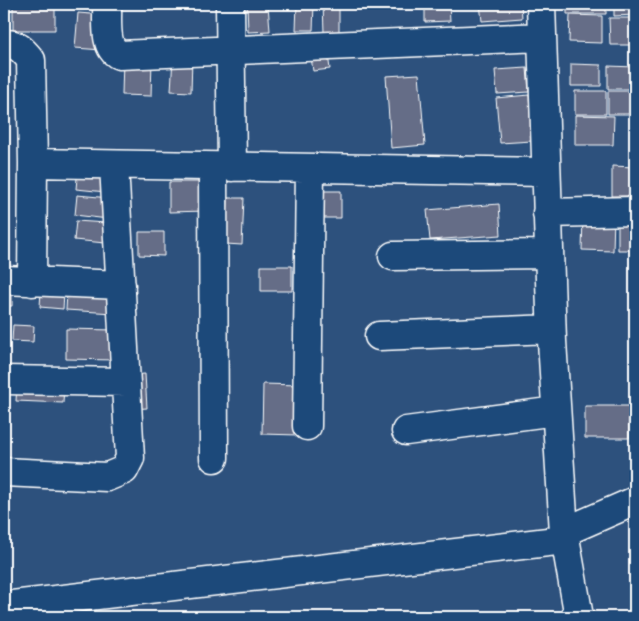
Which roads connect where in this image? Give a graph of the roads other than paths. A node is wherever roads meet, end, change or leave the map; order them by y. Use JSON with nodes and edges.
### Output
{"nodes":[{"id":1,"x":107,"y":4,"type":"edge"},
{"id":2,"x":230,"y":4,"type":"edge"},
{"id":3,"x":541,"y":4,"type":"edge"},
{"id":4,"x":540,"y":37,"type":"junction"},
{"id":5,"x":4,"y":44,"type":"edge"},
{"id":6,"x":230,"y":50,"type":"junction"},
{"id":7,"x":33,"y":163,"type":"junction"},
{"id":8,"x":114,"y":165,"type":"junction"},
{"id":9,"x":223,"y":167,"type":"junction"},
{"id":10,"x":310,"y":168,"type":"junction"},
{"id":11,"x":546,"y":172,"type":"junction"},
{"id":12,"x":635,"y":211,"type":"edge"},
{"id":13,"x":547,"y":213,"type":"junction"},
{"id":14,"x":548,"y":254,"type":"junction"},
{"id":15,"x":392,"y":256,"type":"dead end"},
{"id":16,"x":4,"y":280,"type":"edge"},
{"id":17,"x":32,"y":282,"type":"junction"},
{"id":18,"x":121,"y":285,"type":"junction"},
{"id":19,"x":551,"y":329,"type":"junction"},
{"id":20,"x":379,"y":336,"type":"dead end"},
{"id":21,"x":4,"y":380,"type":"edge"},
{"id":22,"x":126,"y":382,"type":"junction"},
{"id":23,"x":556,"y":411,"type":"junction"},
{"id":24,"x":307,"y":426,"type":"dead end"},
{"id":25,"x":406,"y":431,"type":"dead end"},
{"id":26,"x":214,"y":458,"type":"dead end"},
{"id":27,"x":4,"y":472,"type":"edge"},
{"id":28,"x":635,"y":502,"type":"edge"},
{"id":29,"x":565,"y":536,"type":"junction"},
{"id":30,"x":4,"y":606,"type":"edge"},
{"id":31,"x":36,"y":610,"type":"edge"},
{"id":32,"x":579,"y":617,"type":"edge"}],
"edges":[{"from":1,"to":6,"type":"street"},
{"from":2,"to":6,"type":"street"},
{"from":3,"to":4,"type":"street"},
{"from":4,"to":6,"type":"street"},
{"from":4,"to":11,"type":"street"},
{"from":5,"to":7,"type":"street"},
{"from":6,"to":9,"type":"street"},
{"from":7,"to":8,"type":"street"},
{"from":7,"to":17,"type":"street"},
{"from":8,"to":9,"type":"street"},
{"from":8,"to":18,"type":"street"},
{"from":9,"to":10,"type":"street"},
{"from":9,"to":26,"type":"street"},
{"from":10,"to":11,"type":"street"},
{"from":10,"to":24,"type":"street"},
{"from":11,"to":13,"type":"street"},
{"from":12,"to":13,"type":"street"},
{"from":13,"to":14,"type":"street"},
{"from":14,"to":15,"type":"street"},
{"from":14,"to":19,"type":"street"},
{"from":16,"to":17,"type":"street"},
{"from":17,"to":18,"type":"street"},
{"from":18,"to":22,"type":"street"},
{"from":19,"to":20,"type":"street"},
{"from":19,"to":23,"type":"street"},
{"from":21,"to":22,"type":"street"},
{"from":22,"to":27,"type":"street"},
{"from":23,"to":25,"type":"street"},
{"from":23,"to":29,"type":"street"},
{"from":28,"to":29,"type":"street"},
{"from":29,"to":31,"type":"street"},
{"from":29,"to":32,"type":"street"},
{"from":30,"to":31,"type":"street"}]}
